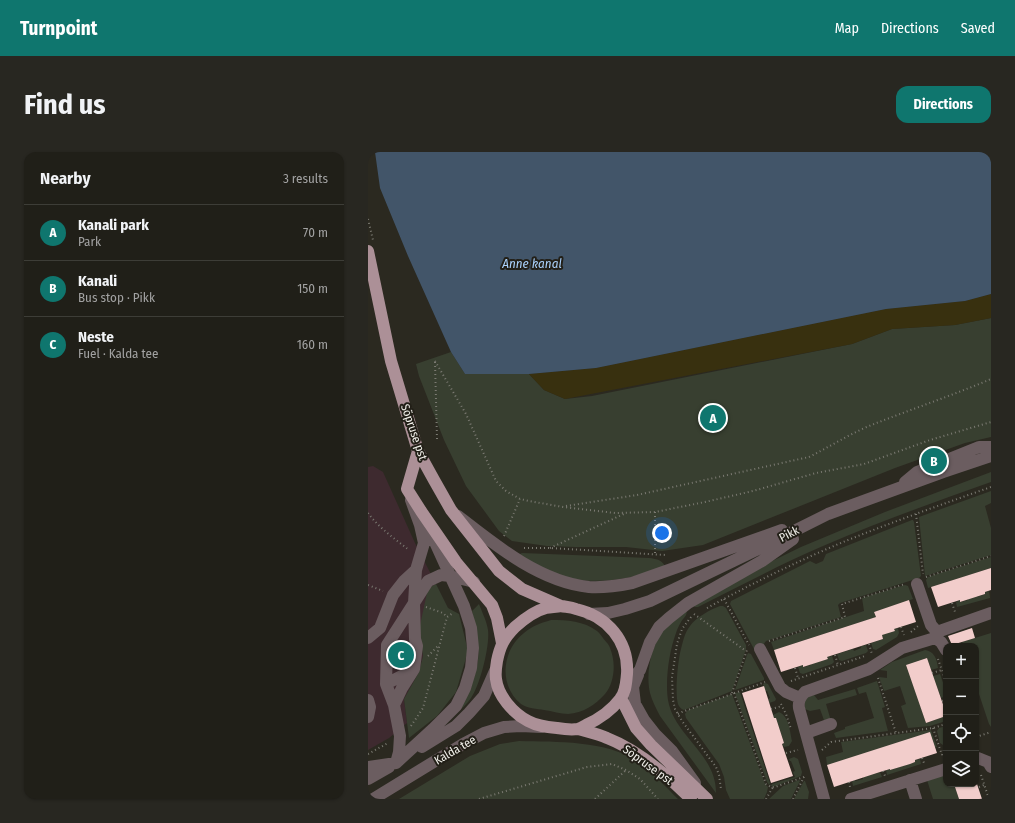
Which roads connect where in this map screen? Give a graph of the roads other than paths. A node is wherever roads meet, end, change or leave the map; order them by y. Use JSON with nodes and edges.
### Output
{"nodes":[{"id":1,"x":368,"y":252,"type":"edge"},
{"id":2,"x":991,"y":447,"type":"edge"},
{"id":3,"x":418,"y":451,"type":"junction"},
{"id":4,"x":991,"y":456,"type":"edge"},
{"id":5,"x":898,"y":488,"type":"junction"},
{"id":6,"x":407,"y":489,"type":"junction"},
{"id":7,"x":451,"y":510,"type":"junction"},
{"id":8,"x":421,"y":511,"type":"junction"},
{"id":9,"x":828,"y":514,"type":"junction"},
{"id":10,"x":416,"y":570,"type":"junction"},
{"id":11,"x":450,"y":576,"type":"junction"},
{"id":12,"x":474,"y":582,"type":"junction"},
{"id":13,"x":913,"y":584,"type":"road end"},
{"id":14,"x":414,"y":603,"type":"junction"},
{"id":15,"x":561,"y":606,"type":"junction"},
{"id":16,"x":991,"y":613,"type":"edge"},
{"id":17,"x":589,"y":614,"type":"junction"},
{"id":18,"x":936,"y":635,"type":"junction"},
{"id":19,"x":368,"y":638,"type":"edge"},
{"id":20,"x":502,"y":643,"type":"junction"},
{"id":21,"x":759,"y":645,"type":"road end"},
{"id":22,"x":942,"y":653,"type":"edge"},
{"id":23,"x":414,"y":669,"type":"junction"},
{"id":24,"x":640,"y":670,"type":"junction"},
{"id":25,"x":495,"y":671,"type":"junction"},
{"id":26,"x":386,"y":684,"type":"junction"},
{"id":27,"x":626,"y":686,"type":"junction"},
{"id":28,"x":621,"y":698,"type":"junction"},
{"id":29,"x":800,"y":698,"type":"junction"},
{"id":30,"x":368,"y":700,"type":"edge"},
{"id":31,"x":394,"y":705,"type":"junction"},
{"id":32,"x":368,"y":717,"type":"edge"},
{"id":33,"x":832,"y":724,"type":"dead end"},
{"id":34,"x":544,"y":727,"type":"junction"},
{"id":35,"x":578,"y":729,"type":"junction"},
{"id":36,"x":806,"y":733,"type":"junction"},
{"id":37,"x":979,"y":757,"type":"edge"},
{"id":38,"x":396,"y":763,"type":"junction"},
{"id":39,"x":943,"y":765,"type":"edge"},
{"id":40,"x":368,"y":768,"type":"edge"},
{"id":41,"x":985,"y":769,"type":"edge"},
{"id":42,"x":368,"y":779,"type":"edge"},
{"id":43,"x":910,"y":780,"type":"junction"},
{"id":44,"x":706,"y":798,"type":"edge"},
{"id":45,"x":373,"y":799,"type":"edge"},
{"id":46,"x":691,"y":799,"type":"edge"},
{"id":47,"x":824,"y":799,"type":"edge"},
{"id":48,"x":851,"y":799,"type":"edge"},
{"id":49,"x":916,"y":799,"type":"edge"}],
"edges":[{"from":1,"to":3,"type":"main road","name":"Sõpruse pst"},
{"from":2,"to":5,"type":"street"},
{"from":3,"to":6,"type":"main road"},
{"from":3,"to":7,"type":"main road","name":"Sõpruse pst"},
{"from":4,"to":5,"type":"street","name":"Pikk"},
{"from":5,"to":9,"type":"street","name":"Pikk"},
{"from":6,"to":8,"type":"main road"},
{"from":6,"to":10,"type":"street"},
{"from":7,"to":9,"type":"street"},
{"from":7,"to":15,"type":"main road","name":"Sõpruse pst"},
{"from":8,"to":11,"type":"street"},
{"from":8,"to":12,"type":"main road"},
{"from":9,"to":17,"type":"street","name":"Pikk"},
{"from":9,"to":24,"type":"street"},
{"from":10,"to":14,"type":"street"},
{"from":10,"to":19,"type":"street"},
{"from":11,"to":12,"type":"street"},
{"from":11,"to":14,"type":"street"},
{"from":11,"to":38,"type":"street"},
{"from":12,"to":20,"type":"main road"},
{"from":13,"to":18,"type":"street"},
{"from":14,"to":23,"type":"street"},
{"from":14,"to":26,"type":"street"},
{"from":15,"to":17,"type":"main road"},
{"from":15,"to":20,"type":"main road"},
{"from":16,"to":18,"type":"street"},
{"from":17,"to":27,"type":"main road"},
{"from":18,"to":22,"type":"street"},
{"from":18,"to":29,"type":"street"},
{"from":20,"to":25,"type":"main road"},
{"from":21,"to":29,"type":"street"},
{"from":23,"to":26,"type":"street"},
{"from":23,"to":31,"type":"street"},
{"from":24,"to":27,"type":"street"},
{"from":24,"to":44,"type":"street"},
{"from":25,"to":34,"type":"main road"},
{"from":25,"to":38,"type":"street","name":"Kalda tee"},
{"from":26,"to":31,"type":"street"},
{"from":27,"to":28,"type":"main road"},
{"from":28,"to":35,"type":"main road"},
{"from":28,"to":44,"type":"main road","name":"Sõpruse pst"},
{"from":29,"to":36,"type":"street"},
{"from":30,"to":32,"type":"street"},
{"from":31,"to":38,"type":"street"},
{"from":33,"to":36,"type":"street"},
{"from":34,"to":35,"type":"main road"},
{"from":34,"to":45,"type":"street","name":"Kalda tee"},
{"from":35,"to":46,"type":"main road","name":"Sõpruse pst"},
{"from":36,"to":47,"type":"street"},
{"from":37,"to":41,"type":"street"},
{"from":38,"to":40,"type":"street"},
{"from":38,"to":42,"type":"street","name":"Kalda tee"},
{"from":39,"to":43,"type":"street"},
{"from":43,"to":48,"type":"street"},
{"from":43,"to":49,"type":"street"}]}
